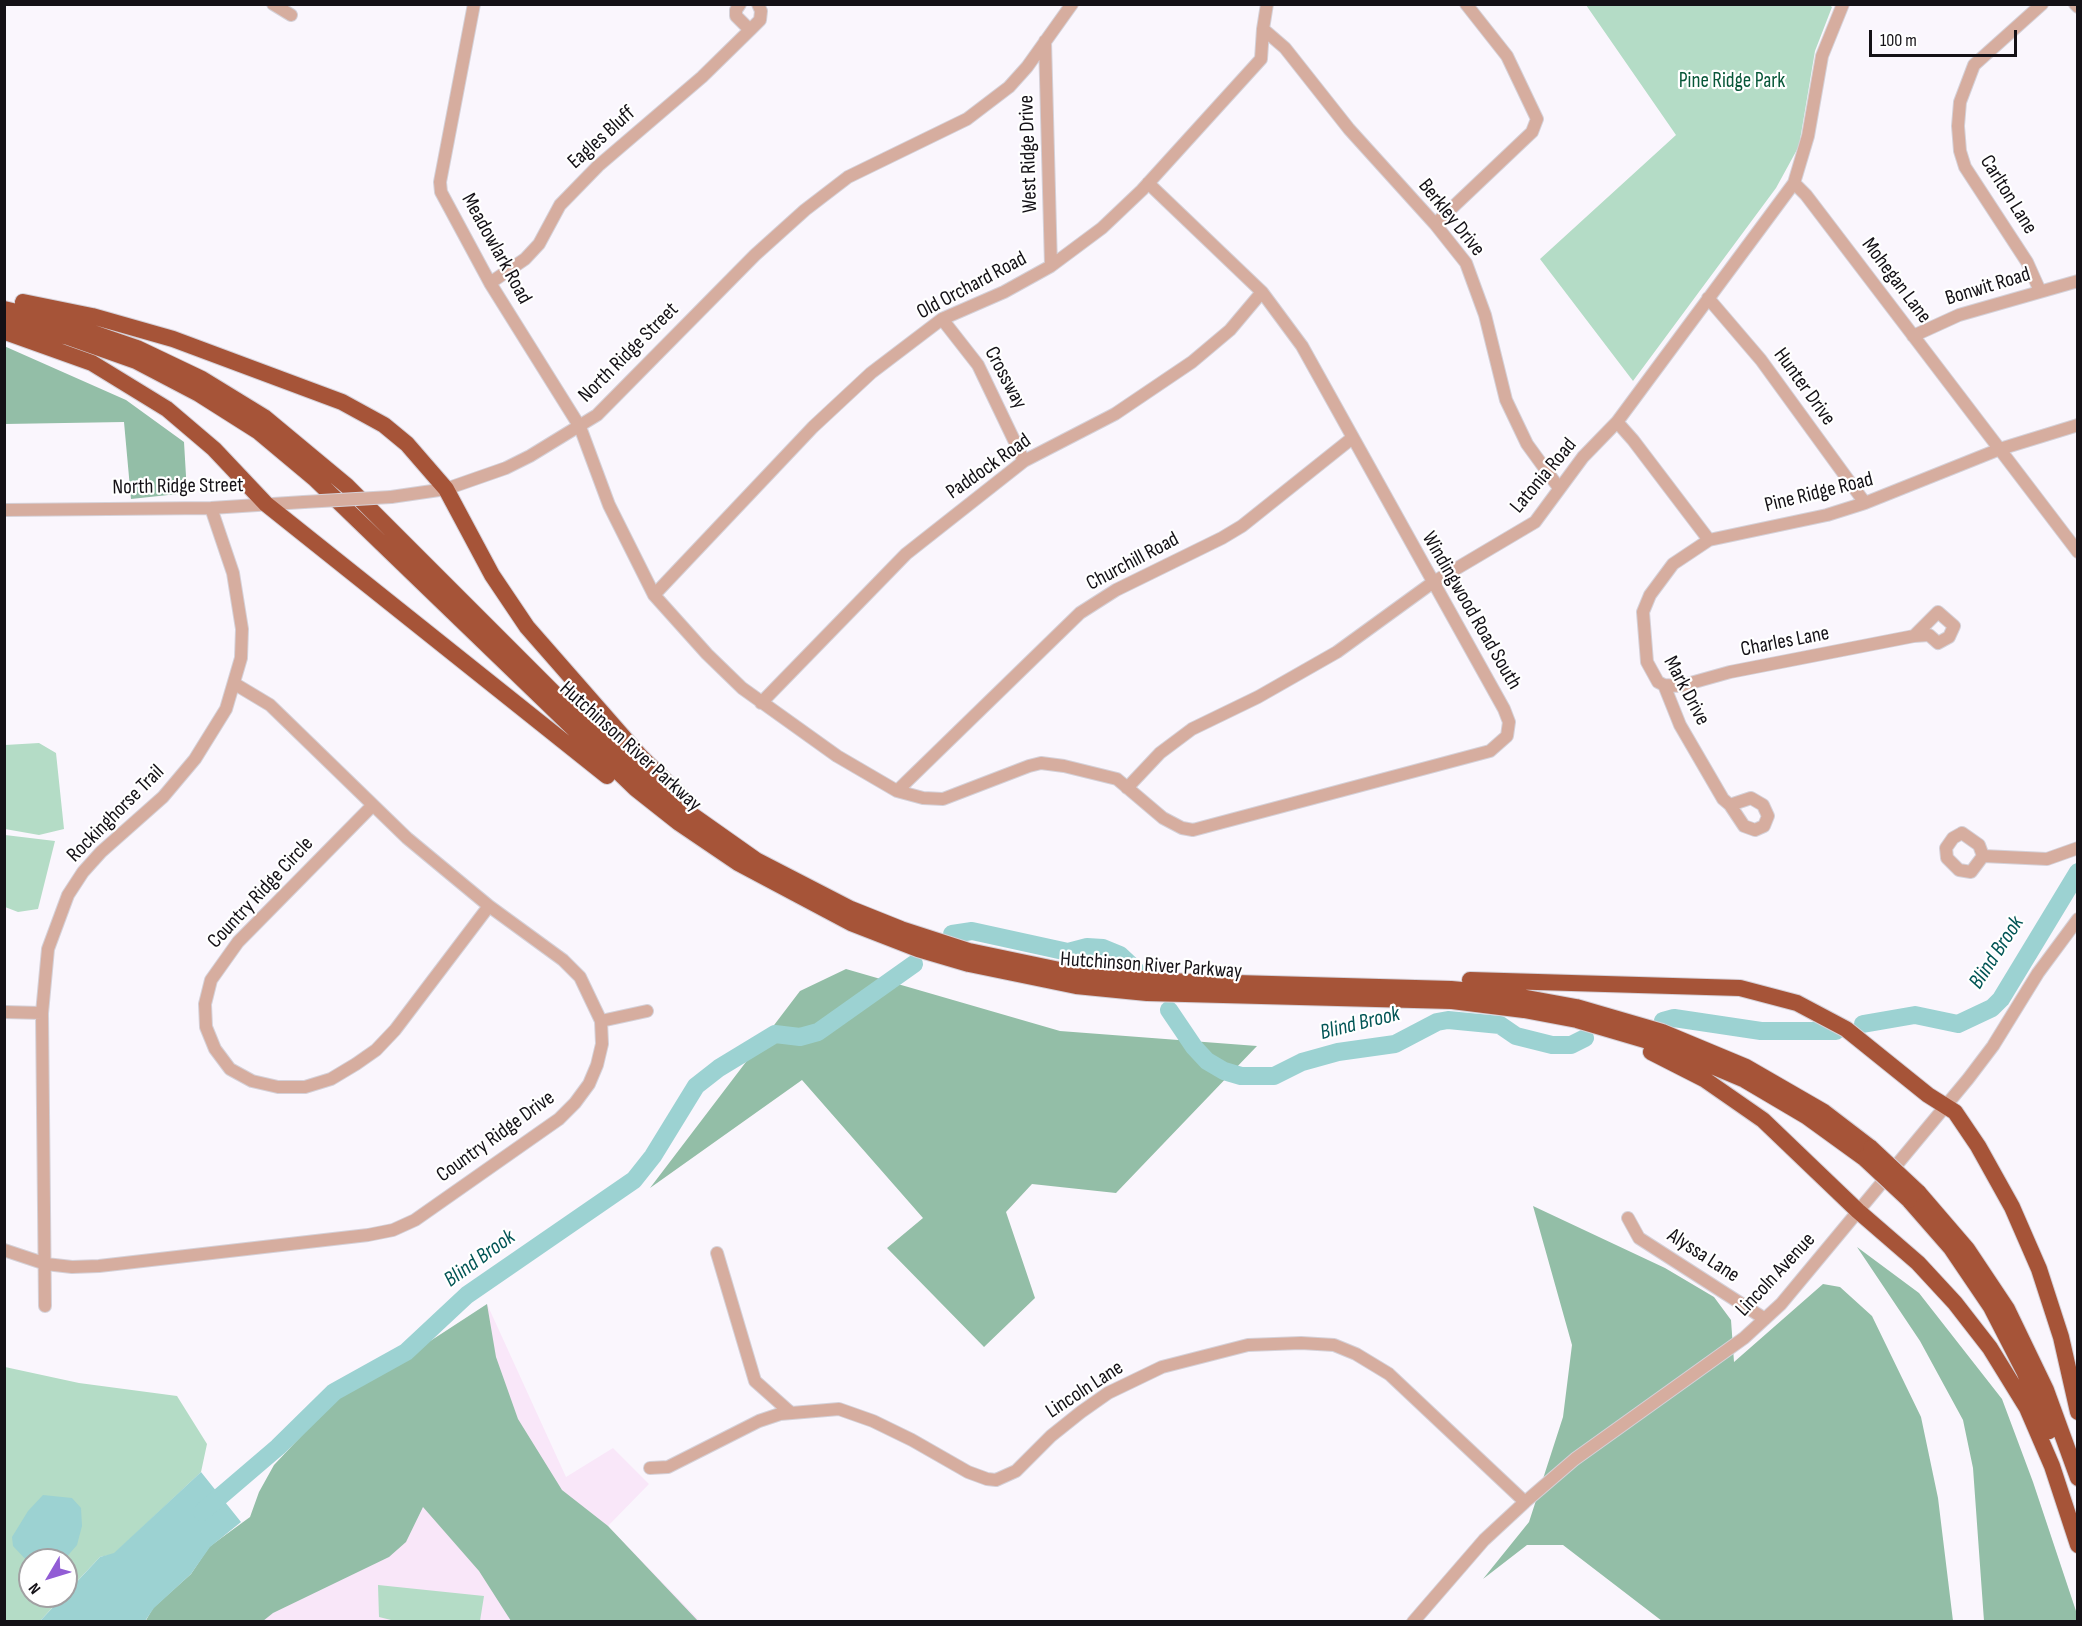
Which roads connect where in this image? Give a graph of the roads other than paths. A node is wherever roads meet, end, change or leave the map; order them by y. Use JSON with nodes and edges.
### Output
{"nodes":[{"id":1,"x":273,"y":4,"type":"edge"},
{"id":2,"x":474,"y":4,"type":"edge"},
{"id":3,"x":740,"y":4,"type":"edge"},
{"id":4,"x":758,"y":4,"type":"edge"},
{"id":5,"x":1072,"y":4,"type":"edge"},
{"id":6,"x":1267,"y":4,"type":"edge"},
{"id":7,"x":1466,"y":4,"type":"edge"},
{"id":8,"x":1843,"y":4,"type":"edge"},
{"id":9,"x":2042,"y":4,"type":"edge"},
{"id":10,"x":291,"y":15,"type":"dead end"},
{"id":11,"x":1263,"y":29,"type":"junction"},
{"id":12,"x":750,"y":30,"type":"junction"},
{"id":13,"x":1045,"y":41,"type":"junction"},
{"id":14,"x":1148,"y":183,"type":"junction"},
{"id":15,"x":1794,"y":183,"type":"junction"},
{"id":16,"x":1435,"y":224,"type":"junction"},
{"id":17,"x":1051,"y":266,"type":"junction"},
{"id":18,"x":2078,"y":281,"type":"edge"},
{"id":19,"x":490,"y":283,"type":"junction"},
{"id":20,"x":2040,"y":291,"type":"junction"},
{"id":21,"x":1262,"y":292,"type":"junction"},
{"id":22,"x":1708,"y":298,"type":"junction"},
{"id":23,"x":4,"y":299,"type":"edge"},
{"id":24,"x":4,"y":309,"type":"edge"},
{"id":25,"x":942,"y":319,"type":"junction"},
{"id":26,"x":4,"y":322,"type":"edge"},
{"id":27,"x":4,"y":332,"type":"edge"},
{"id":28,"x":1913,"y":336,"type":"junction"},
{"id":29,"x":1617,"y":422,"type":"junction"},
{"id":30,"x":2078,"y":425,"type":"edge"},
{"id":31,"x":580,"y":427,"type":"junction"},
{"id":32,"x":1351,"y":438,"type":"junction"},
{"id":33,"x":2000,"y":449,"type":"junction"},
{"id":34,"x":1024,"y":461,"type":"junction"},
{"id":35,"x":1559,"y":488,"type":"junction"},
{"id":36,"x":446,"y":489,"type":"junction"},
{"id":37,"x":1865,"y":503,"type":"junction"},
{"id":38,"x":266,"y":504,"type":"junction"},
{"id":39,"x":211,"y":508,"type":"junction"},
{"id":40,"x":4,"y":510,"type":"edge"},
{"id":41,"x":1709,"y":540,"type":"junction"},
{"id":42,"x":2078,"y":552,"type":"edge"},
{"id":43,"x":1432,"y":583,"type":"junction"},
{"id":44,"x":654,"y":595,"type":"junction"},
{"id":45,"x":1914,"y":636,"type":"dead end"},
{"id":46,"x":236,"y":684,"type":"junction"},
{"id":47,"x":1664,"y":685,"type":"junction"},
{"id":48,"x":761,"y":703,"type":"junction"},
{"id":49,"x":1127,"y":788,"type":"junction"},
{"id":50,"x":897,"y":791,"type":"junction"},
{"id":51,"x":373,"y":804,"type":"junction"},
{"id":52,"x":1730,"y":805,"type":"dead end"},
{"id":53,"x":2078,"y":848,"type":"edge"},
{"id":54,"x":1983,"y":856,"type":"dead end"},
{"id":55,"x":738,"y":863,"type":"junction"},
{"id":56,"x":803,"y":886,"type":"junction"},
{"id":57,"x":489,"y":906,"type":"junction"},
{"id":58,"x":2078,"y":919,"type":"edge"},
{"id":59,"x":1320,"y":984,"type":"junction"},
{"id":60,"x":1524,"y":1010,"type":"junction"},
{"id":61,"x":647,"y":1011,"type":"dead end"},
{"id":62,"x":4,"y":1012,"type":"edge"},
{"id":63,"x":42,"y":1013,"type":"junction"},
{"id":64,"x":601,"y":1022,"type":"junction"},
{"id":65,"x":1946,"y":1106,"type":"junction"},
{"id":66,"x":1867,"y":1153,"type":"junction"},
{"id":67,"x":1913,"y":1196,"type":"junction"},
{"id":68,"x":1858,"y":1211,"type":"junction"},
{"id":69,"x":1628,"y":1218,"type":"dead end"},
{"id":70,"x":4,"y":1250,"type":"edge"},
{"id":71,"x":717,"y":1253,"type":"dead end"},
{"id":72,"x":46,"y":1264,"type":"junction"},
{"id":73,"x":45,"y":1306,"type":"dead end"},
{"id":74,"x":1765,"y":1319,"type":"junction"},
{"id":75,"x":2078,"y":1412,"type":"edge"},
{"id":76,"x":791,"y":1413,"type":"junction"},
{"id":77,"x":650,"y":1468,"type":"dead end"},
{"id":78,"x":2078,"y":1478,"type":"edge"},
{"id":79,"x":1525,"y":1502,"type":"junction"},
{"id":80,"x":2078,"y":1523,"type":"edge"},
{"id":81,"x":2078,"y":1545,"type":"edge"},
{"id":82,"x":1413,"y":1622,"type":"edge"}],
"edges":[{"from":1,"to":10,"type":"street"},
{"from":2,"to":19,"type":"street","name":"Meadowlark Road"},
{"from":3,"to":12,"type":"street"},
{"from":4,"to":12,"type":"street","name":"Eagles Bluff"},
{"from":5,"to":13,"type":"street","name":"North Ridge Street"},
{"from":6,"to":11,"type":"street"},
{"from":7,"to":16,"type":"street"},
{"from":8,"to":15,"type":"street"},
{"from":9,"to":20,"type":"street","name":"Carlton Lane"},
{"from":11,"to":14,"type":"street","name":"Old Orchard Road"},
{"from":11,"to":16,"type":"street","name":"Berkley Drive"},
{"from":12,"to":19,"type":"street","name":"Eagles Bluff"},
{"from":13,"to":17,"type":"street","name":"West Ridge Drive"},
{"from":13,"to":31,"type":"street","name":"North Ridge Street"},
{"from":14,"to":17,"type":"street","name":"Old Orchard Road"},
{"from":14,"to":21,"type":"street","name":"Windingwood Road South"},
{"from":15,"to":22,"type":"street","name":"Latonia Road"},
{"from":15,"to":28,"type":"street","name":"Mohegan Lane"},
{"from":16,"to":35,"type":"street","name":"Berkley Drive"},
{"from":17,"to":25,"type":"street","name":"Old Orchard Road"},
{"from":18,"to":20,"type":"street","name":"Bonwit Road"},
{"from":19,"to":31,"type":"street","name":"Meadowlark Road"},
{"from":20,"to":28,"type":"street","name":"Bonwit Road"},
{"from":21,"to":32,"type":"street","name":"Windingwood Road South"},
{"from":21,"to":34,"type":"street","name":"Paddock Road"},
{"from":22,"to":29,"type":"street","name":"Latonia Road"},
{"from":22,"to":37,"type":"street","name":"Hunter Drive"},
{"from":23,"to":36,"type":"highway"},
{"from":24,"to":56,"type":"highway","name":"Hutchinson River Parkway"},
{"from":25,"to":34,"type":"street","name":"Crossway"},
{"from":25,"to":44,"type":"street","name":"Old Orchard Road"},
{"from":26,"to":55,"type":"highway","name":"Hutchinson River Parkway"},
{"from":27,"to":38,"type":"highway"},
{"from":28,"to":33,"type":"street","name":"Mohegan Lane"},
{"from":29,"to":35,"type":"street","name":"Latonia Road"},
{"from":29,"to":41,"type":"street"},
{"from":30,"to":33,"type":"street","name":"Pine Ridge Road"},
{"from":31,"to":36,"type":"street","name":"North Ridge Street"},
{"from":31,"to":44,"type":"street","name":"Meadowlark Road"},
{"from":32,"to":43,"type":"street","name":"Windingwood Road South"},
{"from":32,"to":50,"type":"street","name":"Churchill Road"},
{"from":33,"to":37,"type":"street","name":"Pine Ridge Road"},
{"from":33,"to":42,"type":"street","name":"Mohegan Lane"},
{"from":34,"to":48,"type":"street","name":"Paddock Road"},
{"from":35,"to":43,"type":"street","name":"Latonia Road"},
{"from":36,"to":38,"type":"street","name":"North Ridge Street","bridge":true},
{"from":36,"to":56,"type":"highway"},
{"from":37,"to":41,"type":"street","name":"Pine Ridge Road"},
{"from":38,"to":39,"type":"street","name":"North Ridge Street"},
{"from":38,"to":55,"type":"highway"},
{"from":39,"to":40,"type":"street","name":"North Ridge Street"},
{"from":39,"to":46,"type":"street","name":"Rockinghorse Trail"},
{"from":41,"to":47,"type":"street","name":"Mark Drive"},
{"from":43,"to":49,"type":"street","name":"Latonia Road"},
{"from":43,"to":49,"type":"street","name":"Windingwood Road South"},
{"from":44,"to":48,"type":"street","name":"Meadowlark Road"},
{"from":45,"to":47,"type":"street","name":"Charles Lane"},
{"from":46,"to":51,"type":"street","name":"Country Ridge Drive"},
{"from":46,"to":63,"type":"street","name":"Rockinghorse Trail"},
{"from":47,"to":52,"type":"street","name":"Mark Drive"},
{"from":48,"to":50,"type":"street","name":"Meadowlark Road"},
{"from":49,"to":50,"type":"street","name":"Meadowlark Road"},
{"from":51,"to":57,"type":"street","name":"Country Ridge Drive"},
{"from":51,"to":57,"type":"street","name":"Country Ridge Circle"},
{"from":53,"to":54,"type":"street"},
{"from":55,"to":60,"type":"highway","name":"Hutchinson River Parkway"},
{"from":56,"to":59,"type":"highway","name":"Hutchinson River Parkway"},
{"from":57,"to":64,"type":"street","name":"Country Ridge Drive"},
{"from":58,"to":65,"type":"street","name":"Lincoln Avenue"},
{"from":59,"to":65,"type":"highway"},
{"from":59,"to":66,"type":"highway","name":"Hutchinson River Parkway"},
{"from":60,"to":66,"type":"highway","name":"Hutchinson River Parkway"},
{"from":60,"to":68,"type":"highway"},
{"from":61,"to":64,"type":"street"},
{"from":62,"to":63,"type":"street"},
{"from":63,"to":72,"type":"street","name":"Rockinghorse Trail"},
{"from":64,"to":72,"type":"street","name":"Country Ridge Drive"},
{"from":65,"to":68,"type":"street","name":"Lincoln Avenue"},
{"from":65,"to":75,"type":"highway"},
{"from":66,"to":67,"type":"highway","name":"Hutchinson River Parkway","bridge":true},
{"from":67,"to":78,"type":"highway","name":"Hutchinson River Parkway"},
{"from":67,"to":80,"type":"highway","name":"Hutchinson River Parkway"},
{"from":68,"to":74,"type":"street","name":"Lincoln Avenue"},
{"from":68,"to":81,"type":"highway"},
{"from":69,"to":74,"type":"street","name":"Alyssa Lane"},
{"from":70,"to":72,"type":"street","name":"Country Ridge Drive"},
{"from":71,"to":76,"type":"street"},
{"from":72,"to":73,"type":"street","name":"Rockinghorse Trail"},
{"from":74,"to":79,"type":"street","name":"Lincoln Avenue"},
{"from":76,"to":77,"type":"street","name":"Lincoln Lane"},
{"from":76,"to":79,"type":"street","name":"Lincoln Lane"},
{"from":79,"to":82,"type":"street","name":"Lincoln Avenue"}]}
